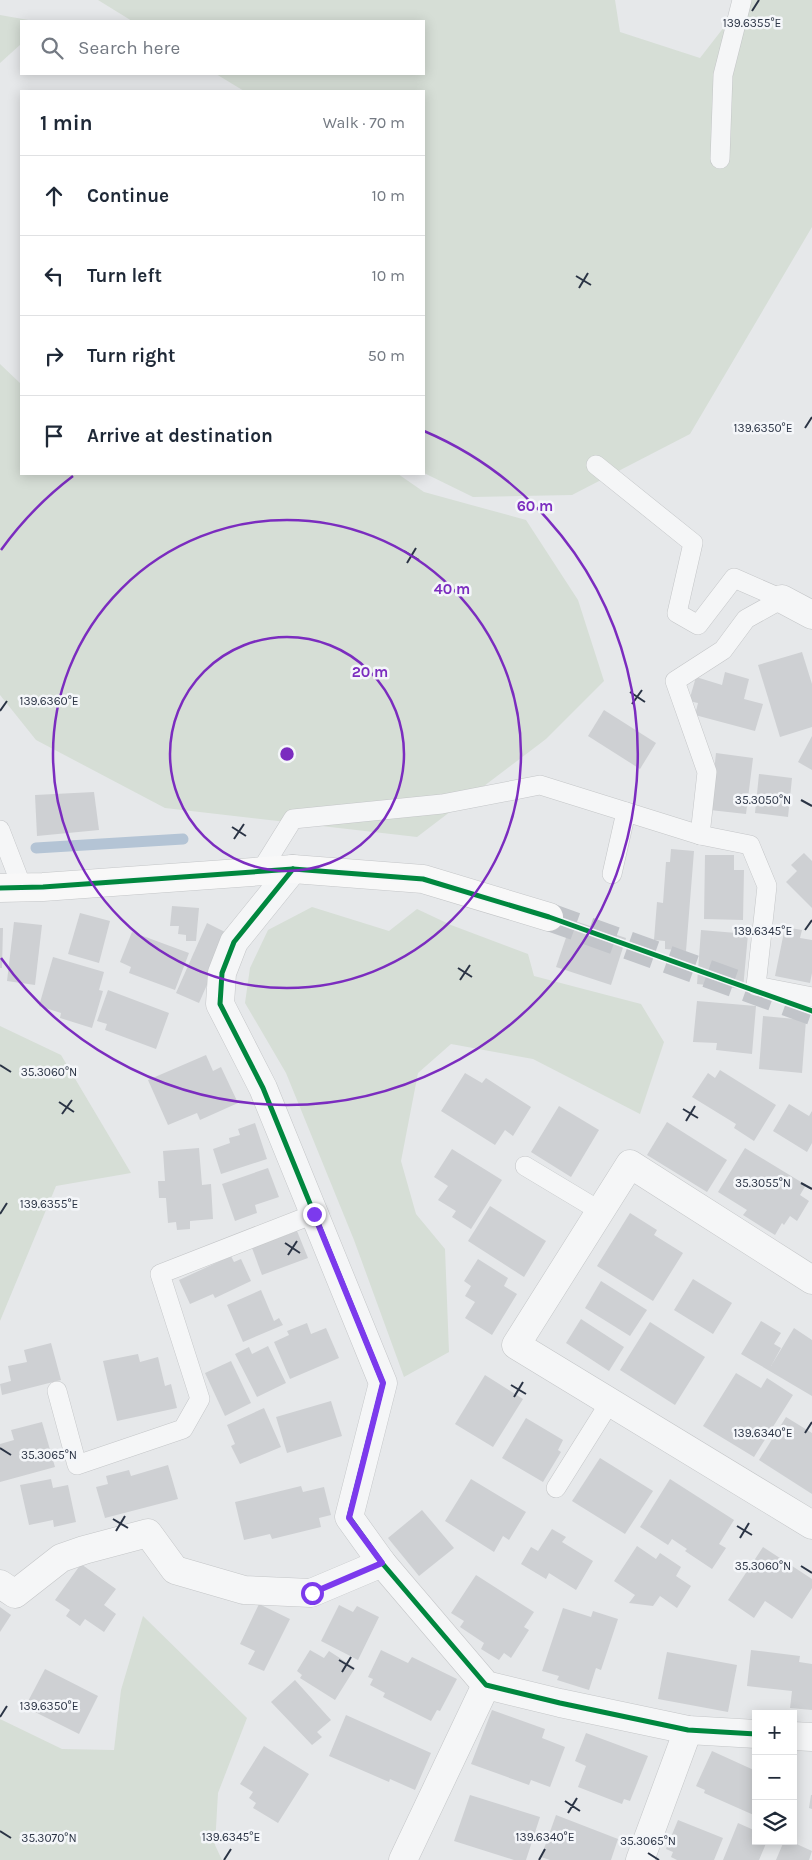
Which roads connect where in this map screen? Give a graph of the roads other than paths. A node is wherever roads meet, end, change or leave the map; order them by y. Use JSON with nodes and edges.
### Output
{"nodes":[{"id":1,"x":742,"y":0,"type":"edge"},
{"id":2,"x":720,"y":159,"type":"dead end"},
{"id":3,"x":596,"y":466,"type":"dead end"},
{"id":4,"x":782,"y":599,"type":"junction"},
{"id":5,"x":812,"y":615,"type":"edge"},
{"id":6,"x":626,"y":812,"type":"junction"},
{"id":7,"x":0,"y":830,"type":"edge"},
{"id":8,"x":700,"y":835,"type":"junction"},
{"id":9,"x":292,"y":869,"type":"junction"},
{"id":10,"x":260,"y":872,"type":"junction"},
{"id":11,"x":612,"y":874,"type":"dead end"},
{"id":12,"x":11,"y":887,"type":"edge"},
{"id":13,"x":549,"y":917,"type":"tunnel mouth"},
{"id":14,"x":812,"y":997,"type":"edge"},
{"id":15,"x":525,"y":1166,"type":"dead end"},
{"id":16,"x":600,"y":1211,"type":"junction"},
{"id":17,"x":314,"y":1214,"type":"junction"},
{"id":18,"x":808,"y":1269,"type":"edge"},
{"id":19,"x":57,"y":1391,"type":"dead end"},
{"id":20,"x":610,"y":1402,"type":"junction"},
{"id":21,"x":556,"y":1488,"type":"dead end"},
{"id":22,"x":812,"y":1525,"type":"edge"},
{"id":23,"x":382,"y":1563,"type":"junction"},
{"id":24,"x":0,"y":1584,"type":"edge"},
{"id":25,"x":486,"y":1685,"type":"junction"},
{"id":26,"x":688,"y":1730,"type":"junction"},
{"id":27,"x":752,"y":1734,"type":"edge"},
{"id":28,"x":797,"y":1736,"type":"edge"},
{"id":29,"x":812,"y":1738,"type":"edge"},
{"id":30,"x":403,"y":1860,"type":"edge"},
{"id":31,"x":640,"y":1860,"type":"edge"}],
"edges":[{"from":1,"to":2,"type":"lane"},
{"from":3,"to":4,"type":"lane"},
{"from":4,"to":5,"type":"street"},
{"from":4,"to":8,"type":"lane"},
{"from":6,"to":8,"type":"lane"},
{"from":6,"to":10,"type":"lane"},
{"from":6,"to":11,"type":"lane"},
{"from":7,"to":12,"type":"lane"},
{"from":8,"to":14,"type":"lane"},
{"from":9,"to":10,"type":"street"},
{"from":9,"to":13,"type":"street"},
{"from":9,"to":17,"type":"street"},
{"from":10,"to":12,"type":"street"},
{"from":15,"to":16,"type":"lane"},
{"from":16,"to":18,"type":"street"},
{"from":16,"to":20,"type":"street"},
{"from":17,"to":19,"type":"lane"},
{"from":17,"to":23,"type":"street"},
{"from":20,"to":21,"type":"lane"},
{"from":20,"to":22,"type":"street"},
{"from":23,"to":24,"type":"street"},
{"from":23,"to":25,"type":"street"},
{"from":25,"to":26,"type":"street"},
{"from":25,"to":30,"type":"street"},
{"from":26,"to":27,"type":"street"},
{"from":26,"to":31,"type":"street"},
{"from":28,"to":29,"type":"street"}]}
